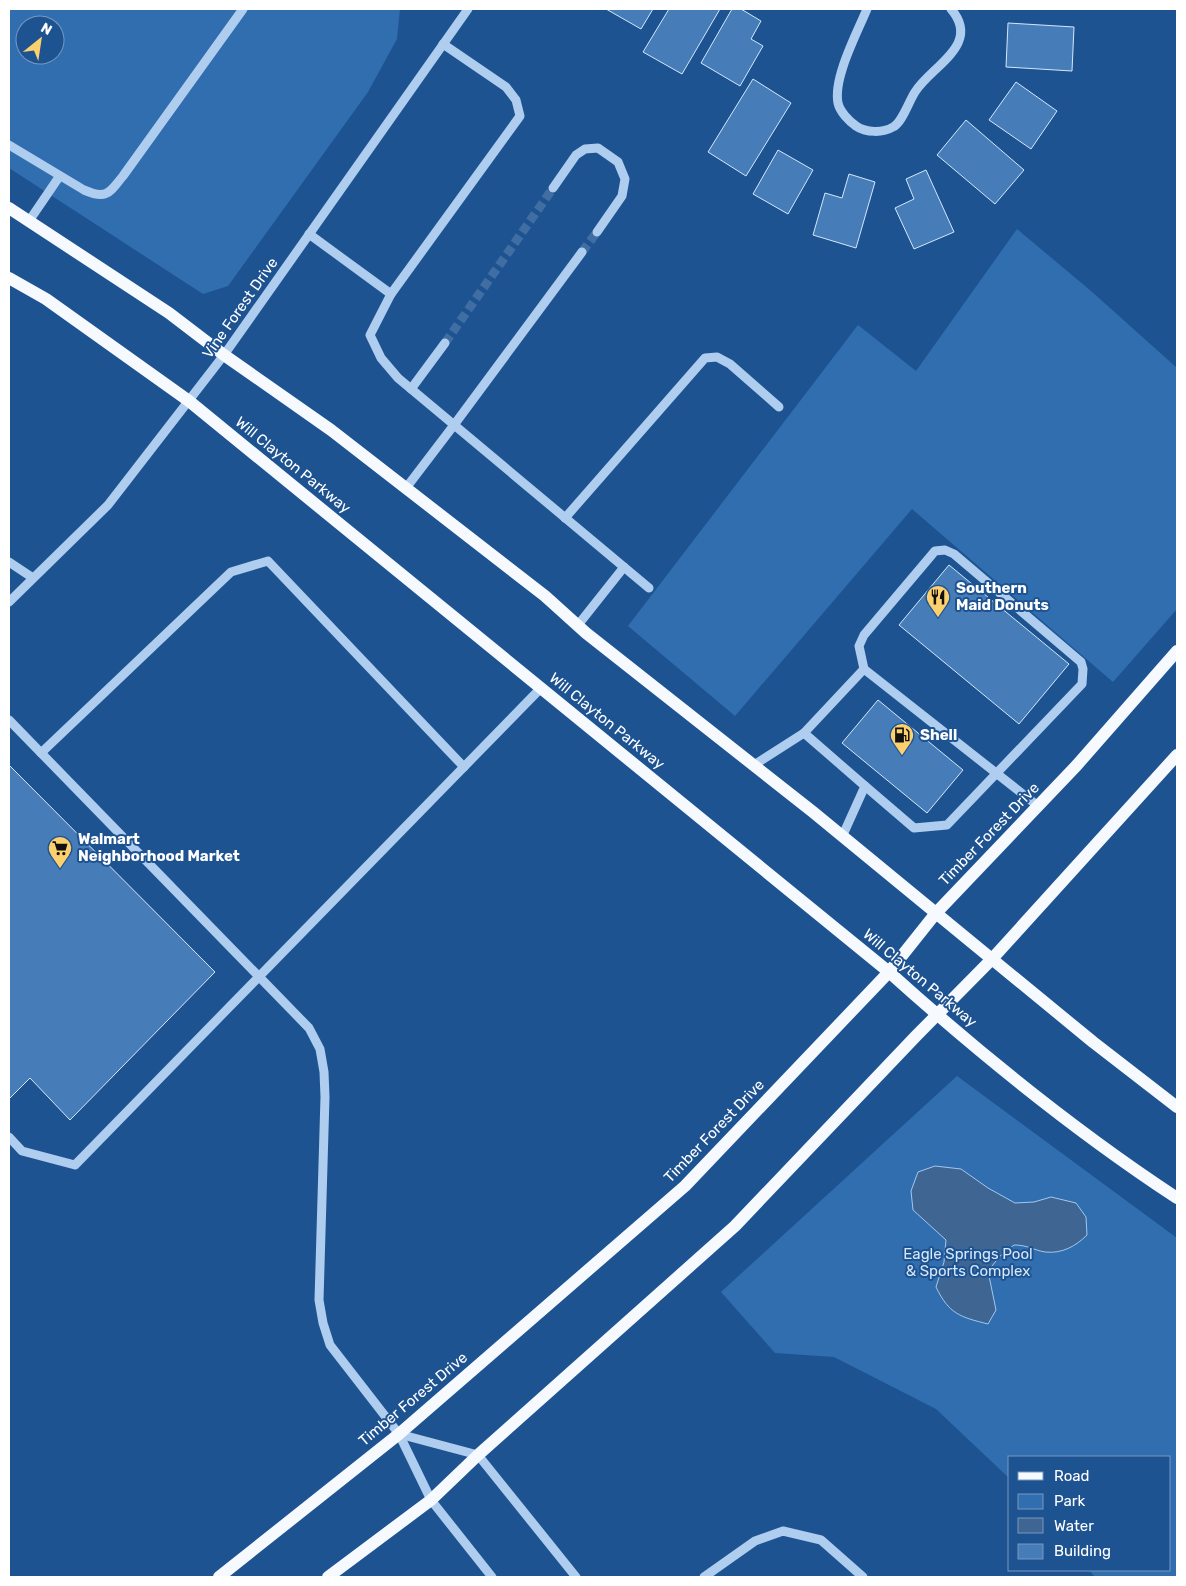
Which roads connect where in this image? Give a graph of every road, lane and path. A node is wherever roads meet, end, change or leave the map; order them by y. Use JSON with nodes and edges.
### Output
{"nodes":[{"id":1,"x":243,"y":9,"type":"edge"},
{"id":2,"x":468,"y":9,"type":"edge"},
{"id":3,"x":867,"y":9,"type":"edge"},
{"id":4,"x":951,"y":9,"type":"edge"},
{"id":5,"x":443,"y":44,"type":"junction"},
{"id":6,"x":9,"y":145,"type":"edge"},
{"id":7,"x":59,"y":177,"type":"junction"},
{"id":8,"x":552,"y":188,"type":"tunnel mouth"},
{"id":9,"x":9,"y":208,"type":"edge"},
{"id":10,"x":29,"y":221,"type":"junction"},
{"id":11,"x":596,"y":232,"type":"tunnel mouth"},
{"id":12,"x":309,"y":234,"type":"junction"},
{"id":13,"x":582,"y":252,"type":"tunnel mouth"},
{"id":14,"x":9,"y":278,"type":"edge"},
{"id":15,"x":391,"y":294,"type":"junction"},
{"id":16,"x":445,"y":344,"type":"tunnel mouth"},
{"id":17,"x":224,"y":355,"type":"junction"},
{"id":18,"x":411,"y":389,"type":"junction"},
{"id":19,"x":189,"y":401,"type":"junction"},
{"id":20,"x":779,"y":407,"type":"dead end"},
{"id":21,"x":454,"y":425,"type":"junction"},
{"id":22,"x":406,"y":488,"type":"junction"},
{"id":23,"x":565,"y":518,"type":"junction"},
{"id":24,"x":9,"y":562,"type":"edge"},
{"id":25,"x":624,"y":568,"type":"junction"},
{"id":26,"x":33,"y":578,"type":"junction"},
{"id":27,"x":649,"y":588,"type":"dead end"},
{"id":28,"x":9,"y":602,"type":"edge"},
{"id":29,"x":578,"y":626,"type":"junction"},
{"id":30,"x":1177,"y":650,"type":"edge"},
{"id":31,"x":864,"y":669,"type":"junction"},
{"id":32,"x":541,"y":688,"type":"junction"},
{"id":33,"x":9,"y":720,"type":"edge"},
{"id":34,"x":804,"y":733,"type":"junction"},
{"id":35,"x":41,"y":753,"type":"junction"},
{"id":36,"x":1177,"y":754,"type":"edge"},
{"id":37,"x":754,"y":765,"type":"junction"},
{"id":38,"x":464,"y":767,"type":"junction"},
{"id":39,"x":996,"y":773,"type":"junction"},
{"id":40,"x":865,"y":786,"type":"junction"},
{"id":41,"x":1038,"y":806,"type":"junction"},
{"id":42,"x":842,"y":837,"type":"junction"},
{"id":43,"x":936,"y":913,"type":"junction"},
{"id":44,"x":992,"y":959,"type":"junction"},
{"id":45,"x":888,"y":972,"type":"junction"},
{"id":46,"x":260,"y":976,"type":"junction"},
{"id":47,"x":936,"y":1015,"type":"junction"},
{"id":48,"x":1177,"y":1107,"type":"edge"},
{"id":49,"x":9,"y":1137,"type":"edge"},
{"id":50,"x":1177,"y":1198,"type":"edge"},
{"id":51,"x":399,"y":1434,"type":"junction"},
{"id":52,"x":478,"y":1455,"type":"junction"},
{"id":53,"x":430,"y":1500,"type":"junction"},
{"id":54,"x":219,"y":1577,"type":"edge"},
{"id":55,"x":328,"y":1577,"type":"edge"},
{"id":56,"x":492,"y":1577,"type":"edge"},
{"id":57,"x":576,"y":1577,"type":"edge"},
{"id":58,"x":704,"y":1577,"type":"edge"},
{"id":59,"x":864,"y":1577,"type":"edge"}],
"edges":[{"from":1,"to":7,"type":"street"},
{"from":2,"to":5,"type":"street","name":"Vine Forest Drive"},
{"from":3,"to":4,"type":"street"},
{"from":5,"to":12,"type":"street","name":"Vine Forest Drive"},
{"from":5,"to":15,"type":"street"},
{"from":6,"to":7,"type":"street"},
{"from":7,"to":10,"type":"street"},
{"from":8,"to":11,"type":"street"},
{"from":9,"to":10,"type":"main road"},
{"from":10,"to":17,"type":"main road"},
{"from":12,"to":15,"type":"street"},
{"from":12,"to":17,"type":"street","name":"Vine Forest Drive"},
{"from":13,"to":21,"type":"street"},
{"from":14,"to":19,"type":"main road","name":"Will Clayton Parkway"},
{"from":15,"to":18,"type":"street"},
{"from":16,"to":18,"type":"street"},
{"from":17,"to":19,"type":"street","name":"Vine Forest Drive"},
{"from":17,"to":22,"type":"main road"},
{"from":18,"to":21,"type":"street"},
{"from":19,"to":26,"type":"street","name":"Vine Forest Drive"},
{"from":19,"to":32,"type":"main road","name":"Will Clayton Parkway"},
{"from":20,"to":23,"type":"street"},
{"from":21,"to":22,"type":"street"},
{"from":21,"to":23,"type":"street"},
{"from":22,"to":29,"type":"main road"},
{"from":23,"to":25,"type":"street"},
{"from":24,"to":26,"type":"street"},
{"from":25,"to":27,"type":"street"},
{"from":25,"to":29,"type":"street"},
{"from":26,"to":28,"type":"street","name":"Vine Forest Drive"},
{"from":29,"to":37,"type":"main road"},
{"from":30,"to":41,"type":"main road","name":"Timber Forest Drive"},
{"from":31,"to":34,"type":"street"},
{"from":31,"to":39,"type":"street"},
{"from":31,"to":39,"type":"street"},
{"from":32,"to":38,"type":"street"},
{"from":32,"to":45,"type":"main road","name":"Will Clayton Parkway"},
{"from":33,"to":35,"type":"street"},
{"from":34,"to":37,"type":"street"},
{"from":34,"to":40,"type":"street"},
{"from":35,"to":38,"type":"street"},
{"from":35,"to":46,"type":"street"},
{"from":36,"to":44,"type":"main road"},
{"from":37,"to":42,"type":"main road"},
{"from":38,"to":46,"type":"street"},
{"from":39,"to":40,"type":"street"},
{"from":39,"to":41,"type":"street"},
{"from":40,"to":42,"type":"street"},
{"from":41,"to":43,"type":"main road","name":"Timber Forest Drive"},
{"from":42,"to":43,"type":"main road"},
{"from":43,"to":44,"type":"main road"},
{"from":43,"to":45,"type":"main road","name":"Timber Forest Drive"},
{"from":44,"to":47,"type":"main road"},
{"from":44,"to":48,"type":"main road"},
{"from":45,"to":47,"type":"main road","name":"Will Clayton Parkway"},
{"from":45,"to":51,"type":"main road","name":"Timber Forest Drive"},
{"from":46,"to":49,"type":"street"},
{"from":46,"to":51,"type":"street"},
{"from":47,"to":50,"type":"main road","name":"Will Clayton Parkway"},
{"from":47,"to":52,"type":"main road"},
{"from":51,"to":52,"type":"street"},
{"from":51,"to":53,"type":"street"},
{"from":51,"to":54,"type":"main road","name":"Timber Forest Drive"},
{"from":52,"to":53,"type":"main road"},
{"from":52,"to":57,"type":"street"},
{"from":53,"to":55,"type":"main road"},
{"from":53,"to":56,"type":"street"},
{"from":58,"to":59,"type":"street"}]}
